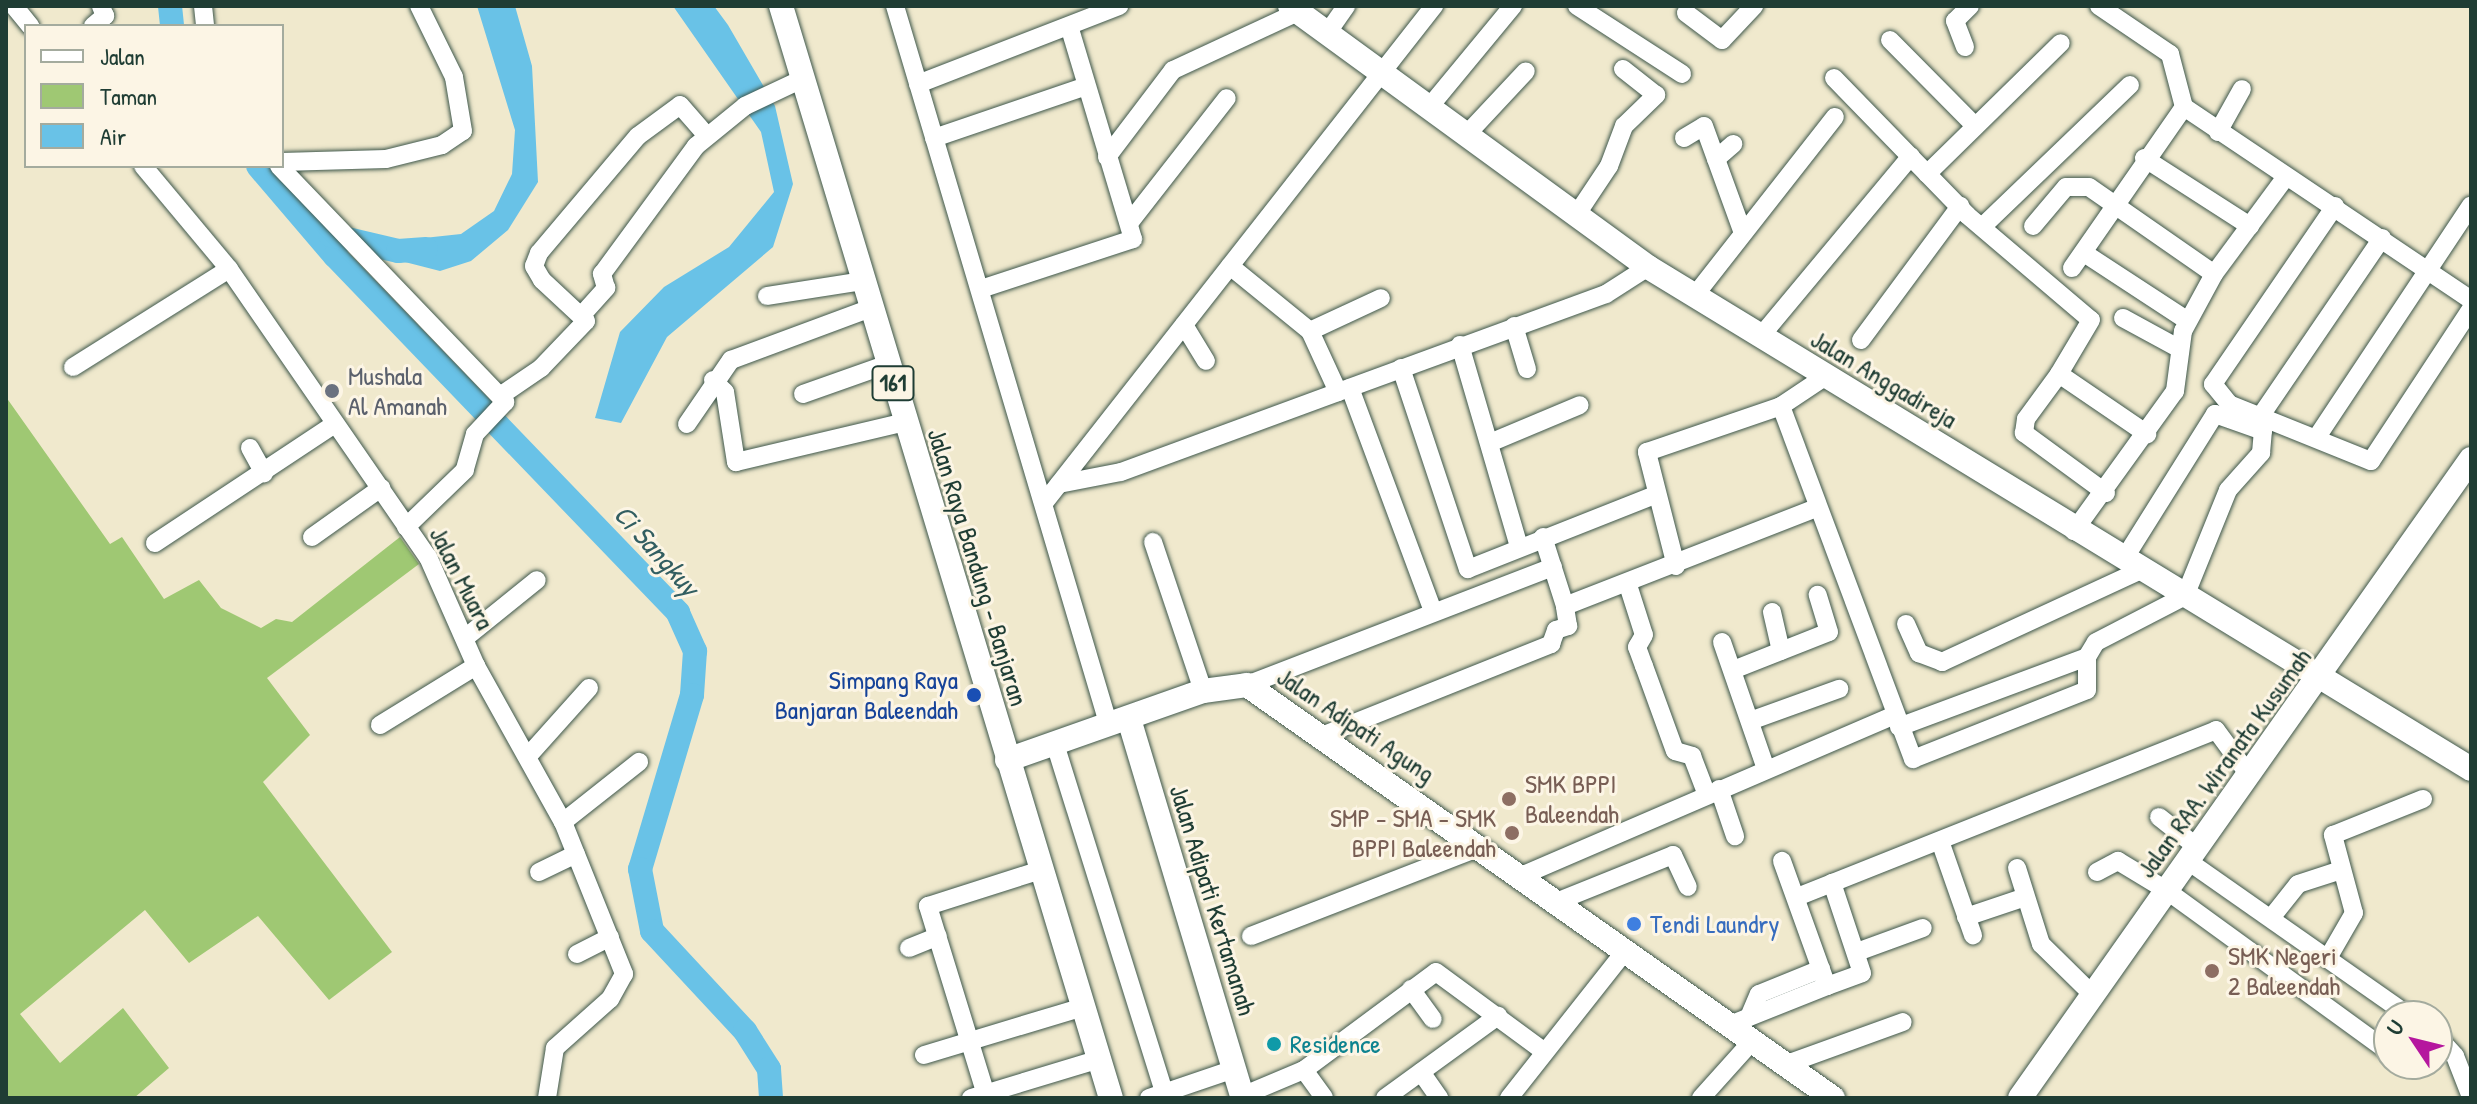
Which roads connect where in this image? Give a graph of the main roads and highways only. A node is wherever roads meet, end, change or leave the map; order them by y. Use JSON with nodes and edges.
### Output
{"nodes":[{"id":1,"x":781,"y":6,"type":"edge"},
{"id":2,"x":1294,"y":9,"type":"edge"},
{"id":3,"x":2467,"y":464,"type":"edge"},
{"id":4,"x":2321,"y":677,"type":"junction"},
{"id":5,"x":1119,"y":722,"type":"junction"},
{"id":6,"x":1007,"y":760,"type":"junction"},
{"id":7,"x":2471,"y":769,"type":"edge"},
{"id":8,"x":1242,"y":1097,"type":"edge"},
{"id":9,"x":1111,"y":1098,"type":"edge"},
{"id":10,"x":1833,"y":1098,"type":"edge"},
{"id":11,"x":2020,"y":1098,"type":"edge"}],
"edges":[{"from":1,"to":6,"type":"main road","name":"Jalan Raya Bandung - Banjaran","number":"161"},
{"from":2,"to":4,"type":"main road","name":"Jalan Anggadireja"},
{"from":3,"to":4,"type":"main road","name":"Jalan RAA. Wiranata Kusumah"},
{"from":4,"to":7,"type":"main road","name":"Jalan Anggadireja"},
{"from":4,"to":11,"type":"main road","name":"Jalan RAA. Wiranata Kusumah"},
{"from":5,"to":6,"type":"main road","name":"Jalan Adipati Agung"},
{"from":5,"to":8,"type":"main road","name":"Jalan Adipati Kertamanah"},
{"from":5,"to":10,"type":"main road","name":"Jalan Adipati Agung"},
{"from":6,"to":9,"type":"main road","name":"Jalan Raya Bandung - Banjaran","number":"161"}]}
